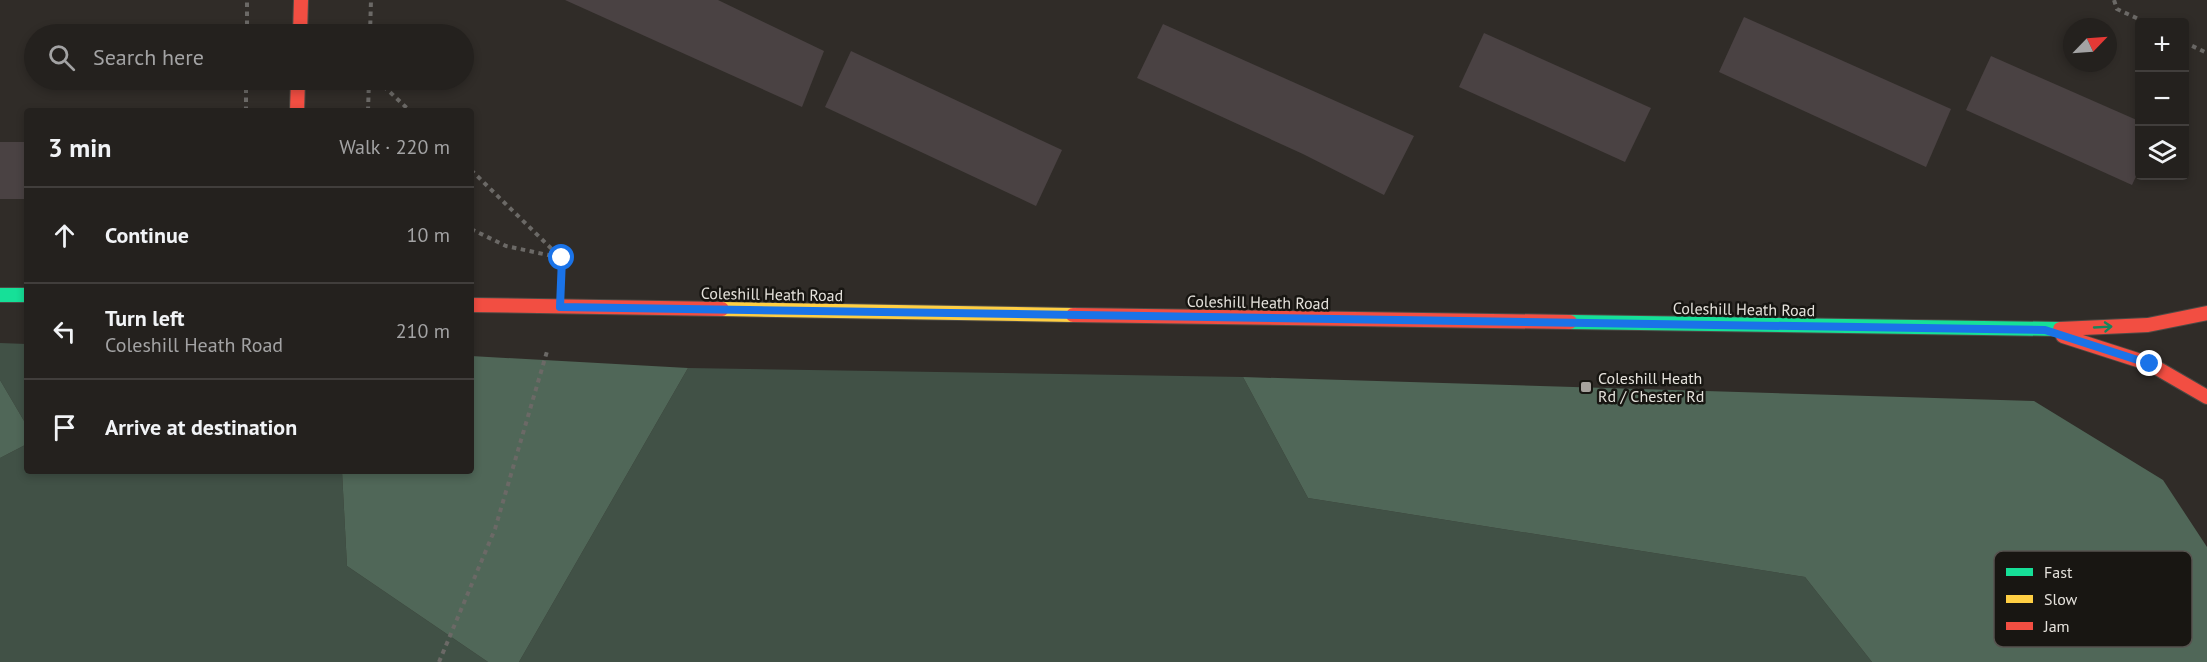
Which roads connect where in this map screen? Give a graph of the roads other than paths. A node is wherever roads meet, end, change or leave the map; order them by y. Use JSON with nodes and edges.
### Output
{"nodes":[{"id":1,"x":301,"y":0,"type":"edge"},
{"id":2,"x":300,"y":24,"type":"edge"},
{"id":3,"x":298,"y":90,"type":"edge"},
{"id":4,"x":297,"y":108,"type":"edge"},
{"id":5,"x":0,"y":295,"type":"edge"},
{"id":6,"x":24,"y":295,"type":"edge"},
{"id":7,"x":474,"y":305,"type":"edge"},
{"id":8,"x":2207,"y":313,"type":"edge"},
{"id":9,"x":2045,"y":330,"type":"junction"},
{"id":10,"x":2207,"y":397,"type":"edge"}],
"edges":[{"from":1,"to":2,"type":"street"},
{"from":3,"to":4,"type":"street"},
{"from":5,"to":6,"type":"street"},
{"from":7,"to":9,"type":"street","name":"Coleshill Heath Road"},
{"from":9,"to":8,"type":"street","name":"Coleshill Heath Road","one_way":true},
{"from":9,"to":10,"type":"street","name":"Coleshill Heath Road"}]}
